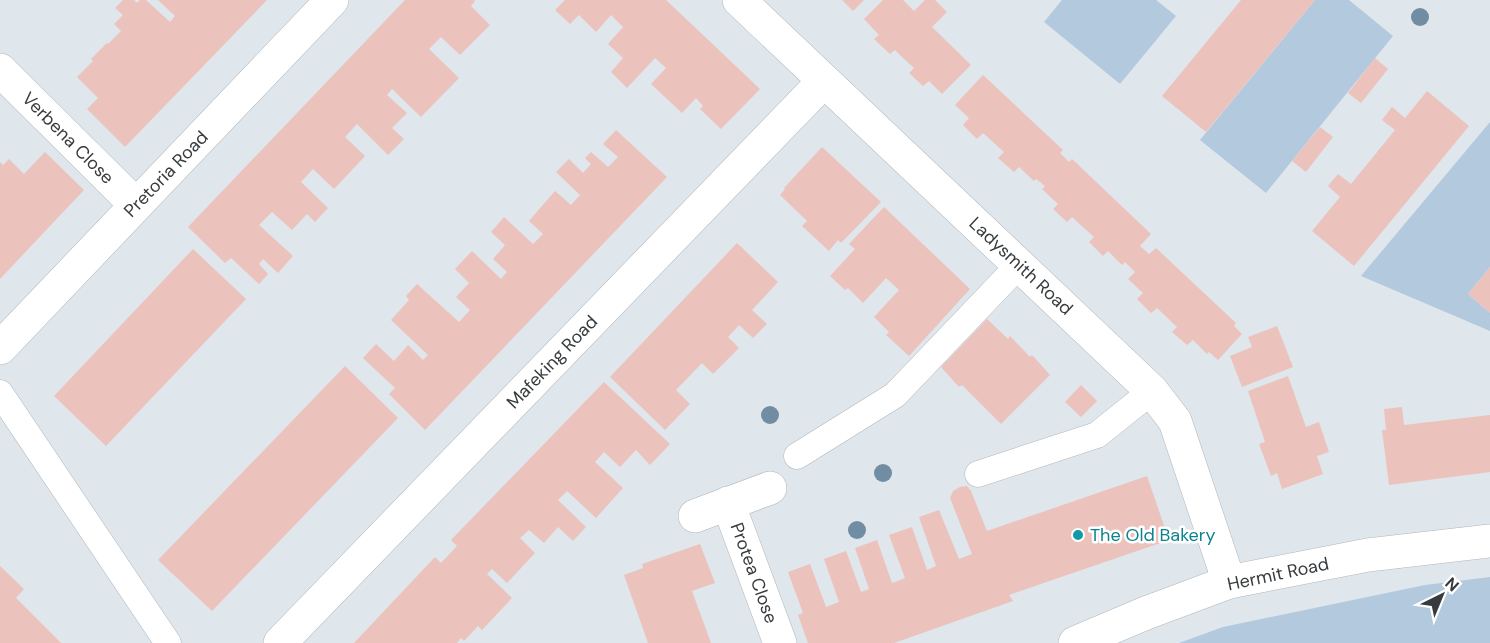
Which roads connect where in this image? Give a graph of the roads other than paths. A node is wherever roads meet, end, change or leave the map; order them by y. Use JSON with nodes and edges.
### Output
{"nodes":[{"id":1,"x":332,"y":0,"type":"edge"},
{"id":2,"x":739,"y":0,"type":"edge"},
{"id":3,"x":0,"y":70,"type":"edge"},
{"id":4,"x":824,"y":81,"type":"junction"},
{"id":5,"x":136,"y":205,"type":"junction"},
{"id":6,"x":1019,"y":265,"type":"junction"},
{"id":7,"x":0,"y":348,"type":"edge"},
{"id":8,"x":1152,"y":391,"type":"junction"},
{"id":9,"x":0,"y":393,"type":"edge"},
{"id":10,"x":797,"y":456,"type":"dead end"},
{"id":11,"x":978,"y":474,"type":"dead end"},
{"id":12,"x":770,"y":488,"type":"dead end"},
{"id":13,"x":728,"y":503,"type":"junction"},
{"id":14,"x":695,"y":516,"type":"dead end"},
{"id":15,"x":1490,"y":541,"type":"edge"},
{"id":16,"x":1229,"y":582,"type":"junction"},
{"id":17,"x":168,"y":643,"type":"edge"},
{"id":18,"x":280,"y":643,"type":"edge"},
{"id":19,"x":780,"y":643,"type":"edge"},
{"id":20,"x":1075,"y":643,"type":"edge"}],
"edges":[{"from":1,"to":5,"type":"street","name":"Pretoria Road"},
{"from":2,"to":4,"type":"street","name":"Ladysmith Road"},
{"from":3,"to":5,"type":"street","name":"Verbena Close"},
{"from":4,"to":6,"type":"street","name":"Ladysmith Road"},
{"from":4,"to":18,"type":"street","name":"Mafeking Road"},
{"from":5,"to":7,"type":"street","name":"Pretoria Road"},
{"from":6,"to":8,"type":"street","name":"Ladysmith Road"},
{"from":6,"to":10,"type":"lane"},
{"from":8,"to":11,"type":"lane"},
{"from":8,"to":16,"type":"street","name":"Ladysmith Road"},
{"from":9,"to":17,"type":"lane"},
{"from":12,"to":13,"type":"street","name":"Protea Close"},
{"from":13,"to":14,"type":"street","name":"Protea Close"},
{"from":13,"to":19,"type":"street","name":"Protea Close"},
{"from":15,"to":16,"type":"street","name":"Hermit Road"},
{"from":16,"to":20,"type":"street","name":"Hermit Road"}]}
